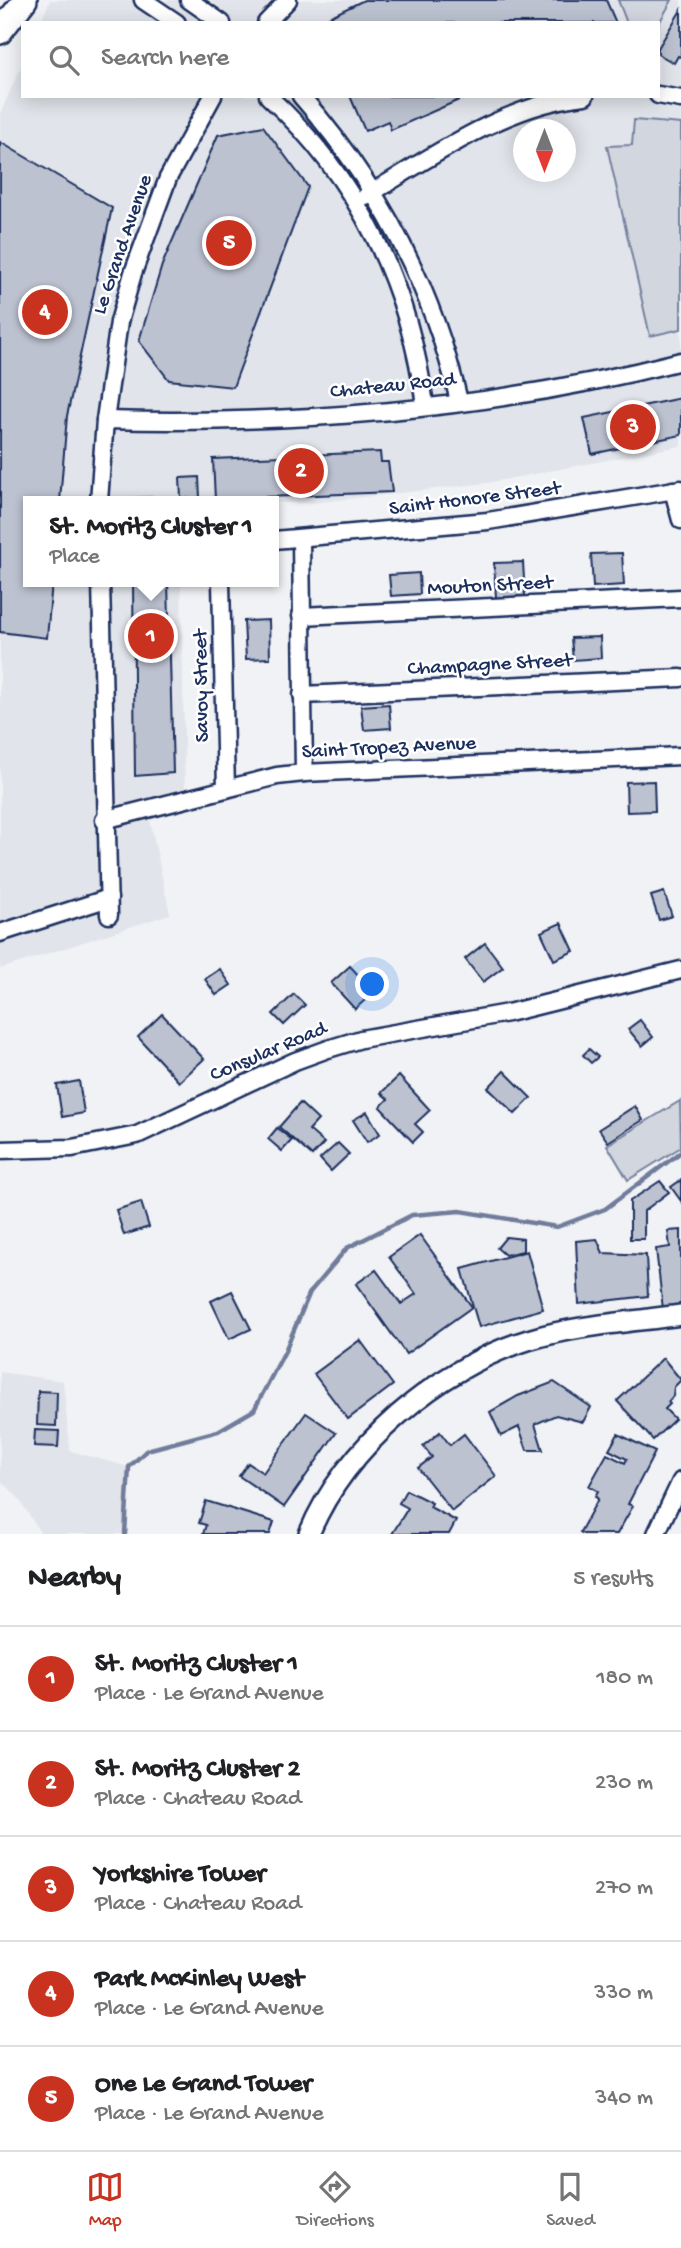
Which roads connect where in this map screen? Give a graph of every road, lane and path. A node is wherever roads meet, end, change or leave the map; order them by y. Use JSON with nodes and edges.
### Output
{"nodes":[{"id":1,"x":15,"y":0,"type":"edge"},
{"id":2,"x":25,"y":0,"type":"edge"},
{"id":3,"x":143,"y":0,"type":"edge"},
{"id":4,"x":189,"y":0,"type":"edge"},
{"id":5,"x":288,"y":0,"type":"edge"},
{"id":6,"x":174,"y":21,"type":"edge"},
{"id":7,"x":219,"y":21,"type":"edge"},
{"id":8,"x":268,"y":21,"type":"edge"},
{"id":9,"x":0,"y":31,"type":"edge"},
{"id":10,"x":660,"y":95,"type":"edge"},
{"id":11,"x":212,"y":98,"type":"edge"},
{"id":12,"x":270,"y":98,"type":"edge"},
{"id":13,"x":303,"y":98,"type":"edge"},
{"id":14,"x":573,"y":98,"type":"edge"},
{"id":15,"x":681,"y":99,"type":"edge"},
{"id":16,"x":374,"y":191,"type":"junction"},
{"id":17,"x":356,"y":202,"type":"junction"},
{"id":18,"x":681,"y":361,"type":"edge"},
{"id":19,"x":459,"y":401,"type":"junction"},
{"id":20,"x":425,"y":405,"type":"junction"},
{"id":21,"x":105,"y":420,"type":"junction"},
{"id":22,"x":677,"y":490,"type":"edge"},
{"id":23,"x":99,"y":496,"type":"edge"},
{"id":24,"x":681,"y":520,"type":"edge"},
{"id":25,"x":301,"y":539,"type":"junction"},
{"id":26,"x":279,"y":540,"type":"edge"},
{"id":27,"x":101,"y":587,"type":"edge"},
{"id":28,"x":222,"y":587,"type":"edge"},
{"id":29,"x":681,"y":598,"type":"edge"},
{"id":30,"x":301,"y":616,"type":"junction"},
{"id":31,"x":681,"y":678,"type":"edge"},
{"id":32,"x":302,"y":695,"type":"junction"},
{"id":33,"x":681,"y":756,"type":"edge"},
{"id":34,"x":304,"y":773,"type":"junction"},
{"id":35,"x":226,"y":789,"type":"junction"},
{"id":36,"x":104,"y":820,"type":"junction"},
{"id":37,"x":0,"y":933,"type":"edge"},
{"id":38,"x":681,"y":971,"type":"edge"},
{"id":39,"x":0,"y":1150,"type":"edge"},
{"id":40,"x":681,"y":1315,"type":"edge"},
{"id":41,"x":681,"y":1481,"type":"edge"},
{"id":42,"x":309,"y":1534,"type":"edge"},
{"id":43,"x":656,"y":1534,"type":"edge"}],
"edges":[{"from":1,"to":9,"type":"main road"},
{"from":2,"to":9,"type":"main road"},
{"from":3,"to":6,"type":"street"},
{"from":4,"to":7,"type":"street"},
{"from":5,"to":8,"type":"street"},
{"from":10,"to":15,"type":"street"},
{"from":11,"to":21,"type":"street","name":"Le Grand Avenue"},
{"from":12,"to":17,"type":"street"},
{"from":13,"to":16,"type":"street"},
{"from":14,"to":16,"type":"street"},
{"from":16,"to":17,"type":"street"},
{"from":16,"to":19,"type":"street"},
{"from":17,"to":20,"type":"street"},
{"from":18,"to":19,"type":"street","name":"Chateau Road"},
{"from":19,"to":20,"type":"street","name":"Chateau Road"},
{"from":20,"to":21,"type":"street","name":"Chateau Road"},
{"from":21,"to":23,"type":"street","name":"Le Grand Avenue"},
{"from":22,"to":24,"type":"street"},
{"from":22,"to":25,"type":"street","name":"Saint Honore Street"},
{"from":25,"to":26,"type":"street","name":"Saint Honore Street"},
{"from":25,"to":30,"type":"street"},
{"from":27,"to":36,"type":"street"},
{"from":28,"to":35,"type":"street","name":"Savoy Street"},
{"from":29,"to":30,"type":"street","name":"Mouton Street"},
{"from":30,"to":32,"type":"street"},
{"from":31,"to":32,"type":"street","name":"Champagne Street"},
{"from":32,"to":34,"type":"street"},
{"from":33,"to":34,"type":"street","name":"Saint Tropez Avenue"},
{"from":34,"to":35,"type":"street","name":"Saint Tropez Avenue"},
{"from":35,"to":36,"type":"street","name":"Saint Tropez Avenue"},
{"from":36,"to":37,"type":"street"},
{"from":38,"to":39,"type":"street","name":"Consular Road"},
{"from":40,"to":42,"type":"street"},
{"from":41,"to":43,"type":"street"}]}
